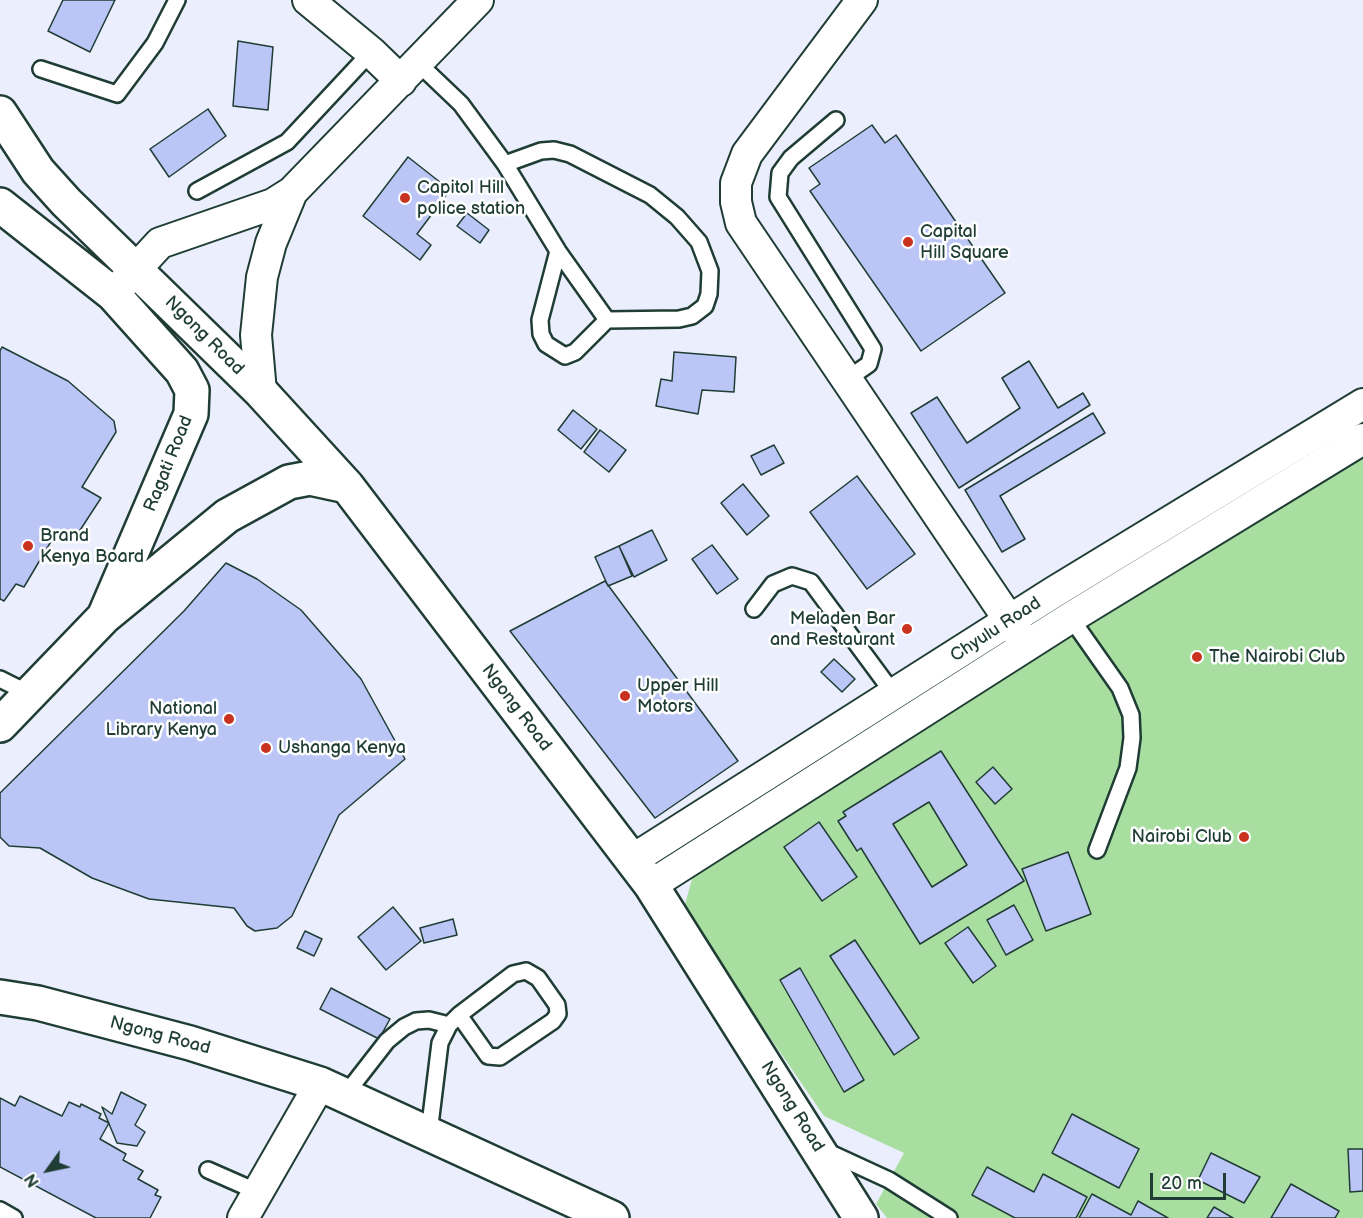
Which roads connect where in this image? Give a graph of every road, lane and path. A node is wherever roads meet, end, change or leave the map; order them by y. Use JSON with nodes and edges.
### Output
{"nodes":[{"id":1,"x":177,"y":0,"type":"edge"},
{"id":2,"x":308,"y":0,"type":"edge"},
{"id":3,"x":478,"y":0,"type":"edge"},
{"id":4,"x":862,"y":0,"type":"edge"},
{"id":5,"x":371,"y":52,"type":"junction"},
{"id":6,"x":41,"y":69,"type":"dead end"},
{"id":7,"x":409,"y":72,"type":"junction"},
{"id":8,"x":0,"y":113,"type":"edge"},
{"id":9,"x":836,"y":120,"type":"dead end"},
{"id":10,"x":505,"y":164,"type":"junction"},
{"id":11,"x":197,"y":191,"type":"dead end"},
{"id":12,"x":292,"y":192,"type":"junction"},
{"id":13,"x":0,"y":205,"type":"edge"},
{"id":14,"x":558,"y":251,"type":"junction"},
{"id":15,"x":135,"y":268,"type":"junction"},
{"id":16,"x":113,"y":294,"type":"junction"},
{"id":17,"x":607,"y":320,"type":"junction"},
{"id":18,"x":846,"y":380,"type":"junction"},
{"id":19,"x":261,"y":392,"type":"junction"},
{"id":20,"x":1363,"y":404,"type":"edge"},
{"id":21,"x":1363,"y":440,"type":"edge"},
{"id":22,"x":347,"y":486,"type":"junction"},
{"id":23,"x":1054,"y":592,"type":"junction"},
{"id":24,"x":754,"y":609,"type":"dead end"},
{"id":25,"x":104,"y":617,"type":"junction"},
{"id":26,"x":1070,"y":618,"type":"junction"},
{"id":27,"x":1010,"y":621,"type":"junction"},
{"id":28,"x":1026,"y":646,"type":"junction"},
{"id":29,"x":0,"y":679,"type":"edge"},
{"id":30,"x":30,"y":693,"type":"junction"},
{"id":31,"x":895,"y":694,"type":"junction"},
{"id":32,"x":911,"y":719,"type":"junction"},
{"id":33,"x":0,"y":725,"type":"edge"},
{"id":34,"x":1097,"y":850,"type":"dead end"},
{"id":35,"x":641,"y":873,"type":"junction"},
{"id":36,"x":0,"y":997,"type":"edge"},
{"id":37,"x":454,"y":1020,"type":"junction"},
{"id":38,"x":332,"y":1090,"type":"junction"},
{"id":39,"x":429,"y":1132,"type":"junction"},
{"id":40,"x":818,"y":1147,"type":"junction"},
{"id":41,"x":207,"y":1170,"type":"dead end"},
{"id":42,"x":258,"y":1192,"type":"junction"},
{"id":43,"x":0,"y":1210,"type":"edge"},
{"id":44,"x":859,"y":1216,"type":"edge"},
{"id":45,"x":14,"y":1218,"type":"edge"},
{"id":46,"x":243,"y":1218,"type":"edge"},
{"id":47,"x":612,"y":1218,"type":"edge"},
{"id":48,"x":949,"y":1218,"type":"edge"}],
"edges":[{"from":1,"to":6,"type":"lane"},
{"from":2,"to":5,"type":"street"},
{"from":3,"to":7,"type":"street"},
{"from":4,"to":18,"type":"street"},
{"from":5,"to":7,"type":"street"},
{"from":5,"to":11,"type":"lane"},
{"from":7,"to":10,"type":"lane"},
{"from":7,"to":12,"type":"street"},
{"from":8,"to":15,"type":"main road","name":"Ngong Road"},
{"from":9,"to":18,"type":"lane"},
{"from":10,"to":14,"type":"lane"},
{"from":10,"to":17,"type":"lane"},
{"from":12,"to":15,"type":"street"},
{"from":12,"to":19,"type":"street"},
{"from":13,"to":16,"type":"main road","name":"Ragati Road"},
{"from":14,"to":17,"type":"lane"},
{"from":14,"to":17,"type":"lane"},
{"from":15,"to":16,"type":"street"},
{"from":15,"to":19,"type":"main road","name":"Ngong Road"},
{"from":16,"to":25,"type":"main road","name":"Ragati Road"},
{"from":18,"to":27,"type":"street"},
{"from":19,"to":22,"type":"main road","name":"Ngong Road"},
{"from":20,"to":23,"type":"street","name":"Chyulu Road"},
{"from":21,"to":26,"type":"street","name":"Chyulu Road"},
{"from":22,"to":25,"type":"main road","name":"Ragati Road"},
{"from":22,"to":35,"type":"main road","name":"Ngong Road"},
{"from":23,"to":26,"type":"lane"},
{"from":23,"to":27,"type":"street","name":"Chyulu Road"},
{"from":24,"to":31,"type":"lane"},
{"from":25,"to":30,"type":"main road","name":"Ragati Road"},
{"from":26,"to":28,"type":"street","name":"Chyulu Road"},
{"from":26,"to":34,"type":"lane"},
{"from":27,"to":28,"type":"street"},
{"from":27,"to":31,"type":"street","name":"Chyulu Road"},
{"from":28,"to":32,"type":"street","name":"Chyulu Road"},
{"from":29,"to":30,"type":"lane"},
{"from":30,"to":33,"type":"main road","name":"Ragati Road"},
{"from":31,"to":32,"type":"lane"},
{"from":31,"to":35,"type":"street","name":"Chyulu Road"},
{"from":32,"to":35,"type":"street","name":"Chyulu Road"},
{"from":35,"to":40,"type":"main road","name":"Ngong Road"},
{"from":36,"to":38,"type":"main road","name":"Ngong Road"},
{"from":37,"to":37,"type":"lane"},
{"from":37,"to":38,"type":"lane"},
{"from":37,"to":39,"type":"lane"},
{"from":38,"to":39,"type":"main road","name":"Ngong Road"},
{"from":38,"to":42,"type":"street"},
{"from":39,"to":47,"type":"main road","name":"Ngong Road"},
{"from":40,"to":44,"type":"main road","name":"Ngong Road"},
{"from":40,"to":48,"type":"lane"},
{"from":41,"to":42,"type":"lane"},
{"from":42,"to":46,"type":"street"},
{"from":43,"to":45,"type":"lane"}]}
